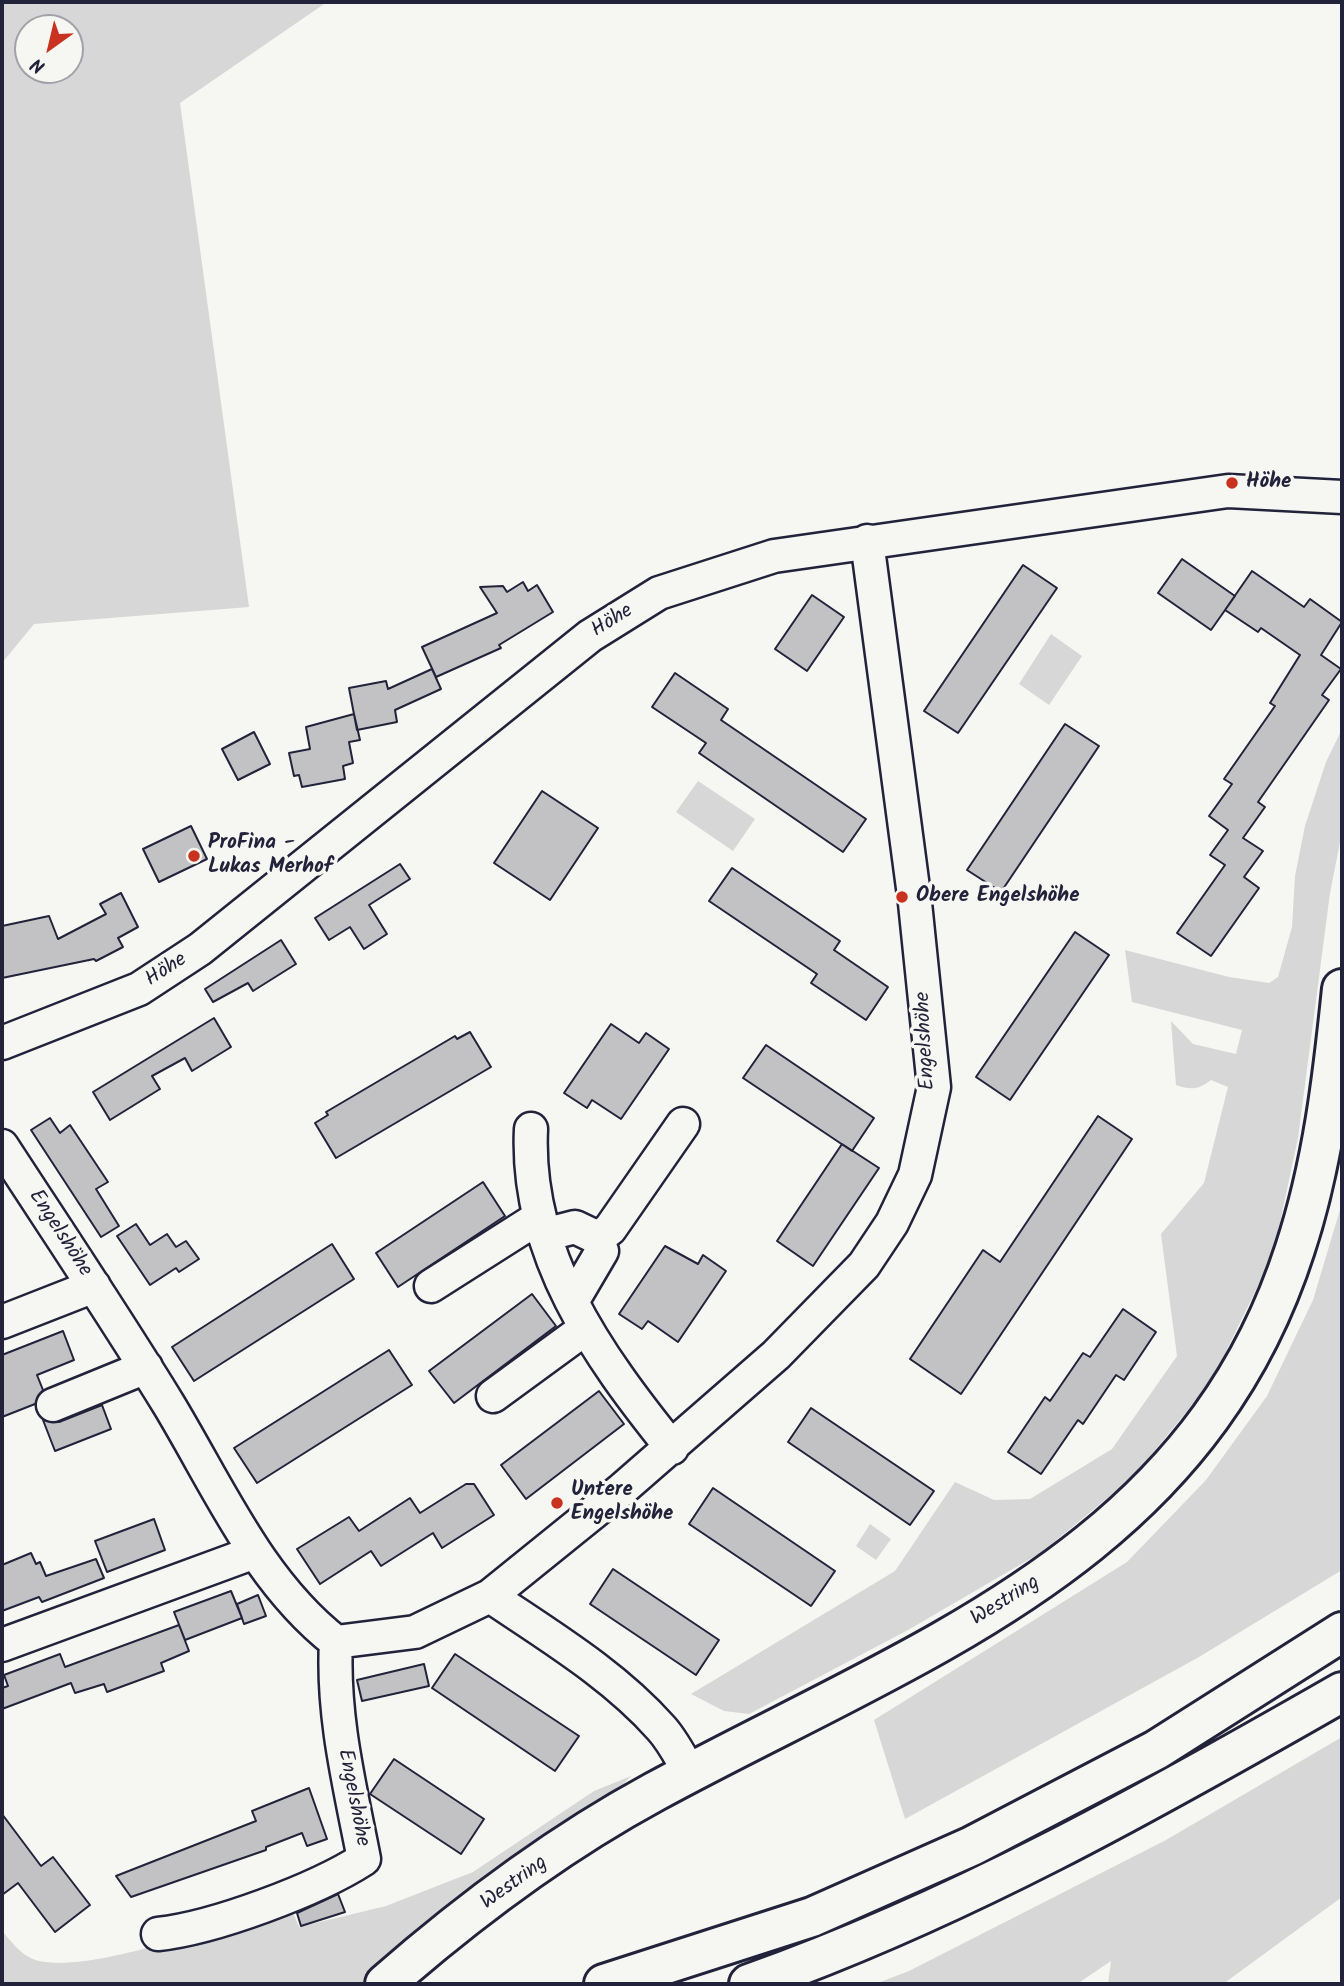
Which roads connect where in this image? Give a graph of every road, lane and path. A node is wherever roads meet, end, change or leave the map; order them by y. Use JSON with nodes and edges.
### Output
{"nodes":[{"id":1,"x":1342,"y":496,"type":"edge"},
{"id":2,"x":867,"y":541,"type":"junction"},
{"id":3,"x":1342,"y":989,"type":"edge"},
{"id":4,"x":2,"y":1044,"type":"edge"},
{"id":5,"x":683,"y":1124,"type":"dead end"},
{"id":6,"x":531,"y":1129,"type":"dead end"},
{"id":7,"x":2,"y":1146,"type":"edge"},
{"id":8,"x":541,"y":1227,"type":"junction"},
{"id":9,"x":602,"y":1251,"type":"dead end"},
{"id":10,"x":94,"y":1286,"type":"junction"},
{"id":11,"x":431,"y":1286,"type":"dead end"},
{"id":12,"x":579,"y":1315,"type":"junction"},
{"id":13,"x":2,"y":1322,"type":"edge"},
{"id":14,"x":146,"y":1367,"type":"junction"},
{"id":15,"x":493,"y":1396,"type":"dead end"},
{"id":16,"x":53,"y":1405,"type":"dead end"},
{"id":17,"x":672,"y":1448,"type":"junction"},
{"id":18,"x":255,"y":1552,"type":"junction"},
{"id":19,"x":490,"y":1596,"type":"junction"},
{"id":20,"x":1342,"y":1632,"type":"edge"},
{"id":21,"x":336,"y":1642,"type":"junction"},
{"id":22,"x":2,"y":1646,"type":"edge"},
{"id":23,"x":1342,"y":1692,"type":"edge"},
{"id":24,"x":691,"y":1773,"type":"junction"},
{"id":25,"x":158,"y":1934,"type":"dead end"},
{"id":26,"x":385,"y":1984,"type":"edge"},
{"id":27,"x":604,"y":1984,"type":"edge"},
{"id":28,"x":749,"y":1984,"type":"edge"}],
"edges":[{"from":1,"to":2,"type":"street","name":"Höhe"},
{"from":2,"to":4,"type":"street","name":"Höhe"},
{"from":2,"to":17,"type":"street","name":"Engelshöhe"},
{"from":3,"to":24,"type":"main road","name":"Westring"},
{"from":5,"to":8,"type":"street"},
{"from":6,"to":8,"type":"street"},
{"from":7,"to":10,"type":"street","name":"Engelshöhe"},
{"from":8,"to":11,"type":"street"},
{"from":8,"to":12,"type":"street"},
{"from":9,"to":12,"type":"street"},
{"from":10,"to":13,"type":"street","name":"Engelshöhe"},
{"from":10,"to":14,"type":"street","name":"Engelshöhe"},
{"from":12,"to":15,"type":"street"},
{"from":12,"to":17,"type":"street"},
{"from":14,"to":16,"type":"street"},
{"from":14,"to":18,"type":"street","name":"Engelshöhe"},
{"from":17,"to":19,"type":"street","name":"Engelshöhe"},
{"from":18,"to":21,"type":"street","name":"Engelshöhe"},
{"from":18,"to":22,"type":"street"},
{"from":19,"to":21,"type":"street","name":"Engelshöhe"},
{"from":19,"to":24,"type":"street"},
{"from":20,"to":27,"type":"main road"},
{"from":21,"to":25,"type":"street","name":"Engelshöhe"},
{"from":23,"to":28,"type":"main road"},
{"from":24,"to":26,"type":"main road","name":"Westring"}]}
